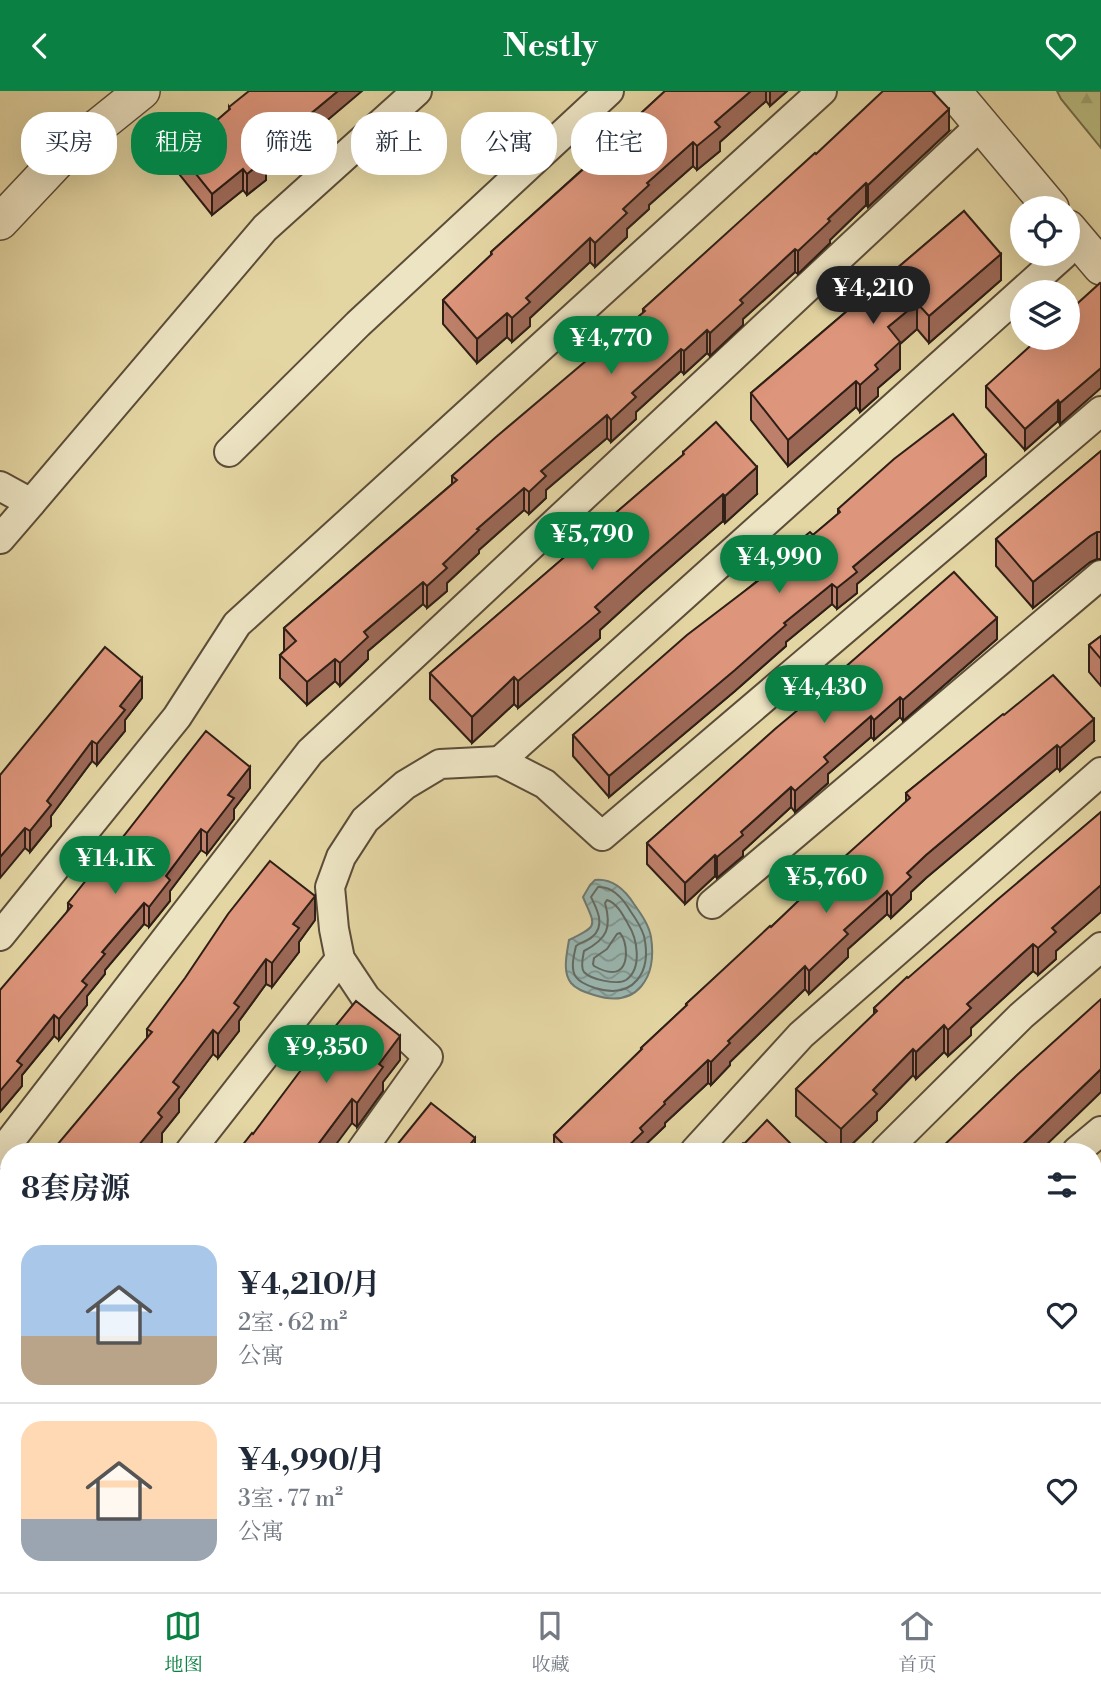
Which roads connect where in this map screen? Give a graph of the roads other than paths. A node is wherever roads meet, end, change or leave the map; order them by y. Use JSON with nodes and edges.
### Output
{"nodes":[{"id":1,"x":142,"y":91,"type":"edge"},
{"id":2,"x":417,"y":91,"type":"edge"},
{"id":3,"x":609,"y":91,"type":"edge"},
{"id":4,"x":822,"y":91,"type":"edge"},
{"id":5,"x":953,"y":91,"type":"edge"},
{"id":6,"x":981,"y":125,"type":"junction"},
{"id":7,"x":1041,"y":196,"type":"edge"},
{"id":8,"x":0,"y":222,"type":"edge"},
{"id":9,"x":1080,"y":251,"type":"edge"},
{"id":10,"x":1044,"y":266,"type":"edge"},
{"id":11,"x":1101,"y":267,"type":"edge"},
{"id":12,"x":1101,"y":411,"type":"edge"},
{"id":13,"x":229,"y":452,"type":"dead end"},
{"id":14,"x":0,"y":486,"type":"edge"},
{"id":15,"x":31,"y":503,"type":"junction"},
{"id":16,"x":0,"y":539,"type":"edge"},
{"id":17,"x":1101,"y":575,"type":"edge"},
{"id":18,"x":500,"y":761,"type":"junction"},
{"id":19,"x":1101,"y":772,"type":"edge"},
{"id":20,"x":712,"y":904,"type":"dead end"},
{"id":21,"x":0,"y":936,"type":"edge"},
{"id":22,"x":1101,"y":947,"type":"edge"},
{"id":23,"x":340,"y":959,"type":"junction"},
{"id":24,"x":1101,"y":1131,"type":"edge"},
{"id":25,"x":9,"y":1143,"type":"edge"},
{"id":26,"x":196,"y":1143,"type":"edge"},
{"id":27,"x":367,"y":1143,"type":"edge"},
{"id":28,"x":702,"y":1143,"type":"edge"},
{"id":29,"x":894,"y":1143,"type":"edge"},
{"id":30,"x":1087,"y":1143,"type":"edge"}],
"edges":[{"from":1,"to":8,"type":"street"},
{"from":2,"to":15,"type":"street"},
{"from":3,"to":13,"type":"street"},
{"from":4,"to":21,"type":"street"},
{"from":5,"to":6,"type":"street"},
{"from":6,"to":7,"type":"street"},
{"from":6,"to":25,"type":"street"},
{"from":9,"to":11,"type":"street"},
{"from":10,"to":18,"type":"street"},
{"from":12,"to":18,"type":"street"},
{"from":14,"to":15,"type":"street"},
{"from":15,"to":16,"type":"street"},
{"from":17,"to":20,"type":"street"},
{"from":18,"to":23,"type":"street"},
{"from":19,"to":28,"type":"street"},
{"from":22,"to":29,"type":"street"},
{"from":23,"to":26,"type":"street"},
{"from":23,"to":27,"type":"street"},
{"from":24,"to":30,"type":"street"}]}
